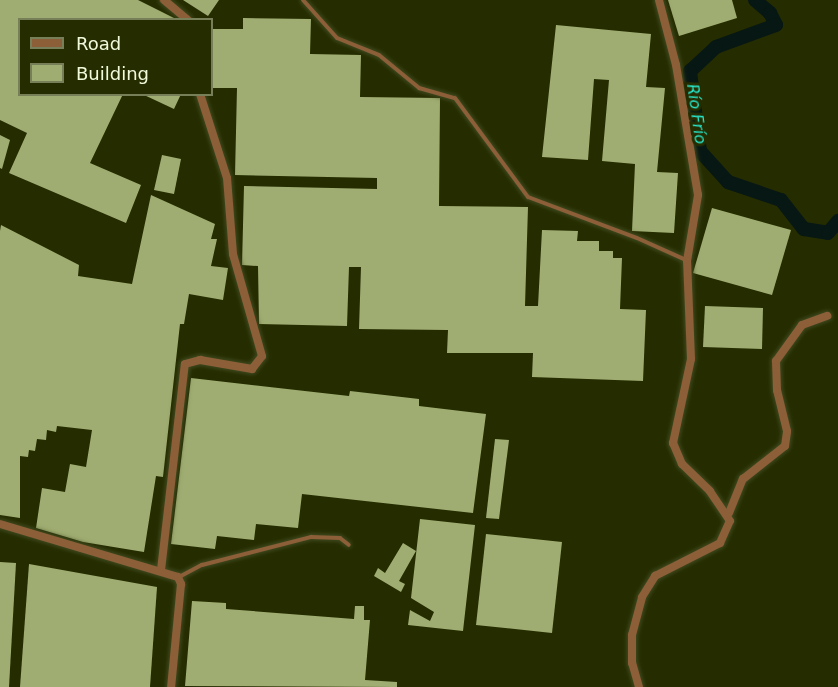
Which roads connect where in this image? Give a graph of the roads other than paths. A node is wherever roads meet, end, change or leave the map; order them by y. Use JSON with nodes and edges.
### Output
{"nodes":[{"id":1,"x":164,"y":0,"type":"edge"},
{"id":2,"x":303,"y":0,"type":"edge"},
{"id":3,"x":659,"y":0,"type":"edge"},
{"id":4,"x":186,"y":18,"type":"edge"},
{"id":5,"x":201,"y":96,"type":"edge"},
{"id":6,"x":687,"y":261,"type":"junction"},
{"id":7,"x":827,"y":316,"type":"dead end"},
{"id":8,"x":729,"y":513,"type":"junction"},
{"id":9,"x":0,"y":524,"type":"edge"},
{"id":10,"x":349,"y":545,"type":"dead end"},
{"id":11,"x":161,"y":570,"type":"junction"},
{"id":12,"x":178,"y":577,"type":"junction"},
{"id":13,"x":171,"y":687,"type":"edge"},
{"id":14,"x":639,"y":687,"type":"edge"}],
"edges":[{"from":1,"to":4,"type":"street"},
{"from":2,"to":6,"type":"lane"},
{"from":3,"to":6,"type":"street"},
{"from":5,"to":11,"type":"street"},
{"from":6,"to":8,"type":"street"},
{"from":7,"to":8,"type":"street"},
{"from":8,"to":14,"type":"street"},
{"from":9,"to":11,"type":"street"},
{"from":10,"to":12,"type":"lane"},
{"from":11,"to":12,"type":"street"},
{"from":12,"to":13,"type":"street"}]}
